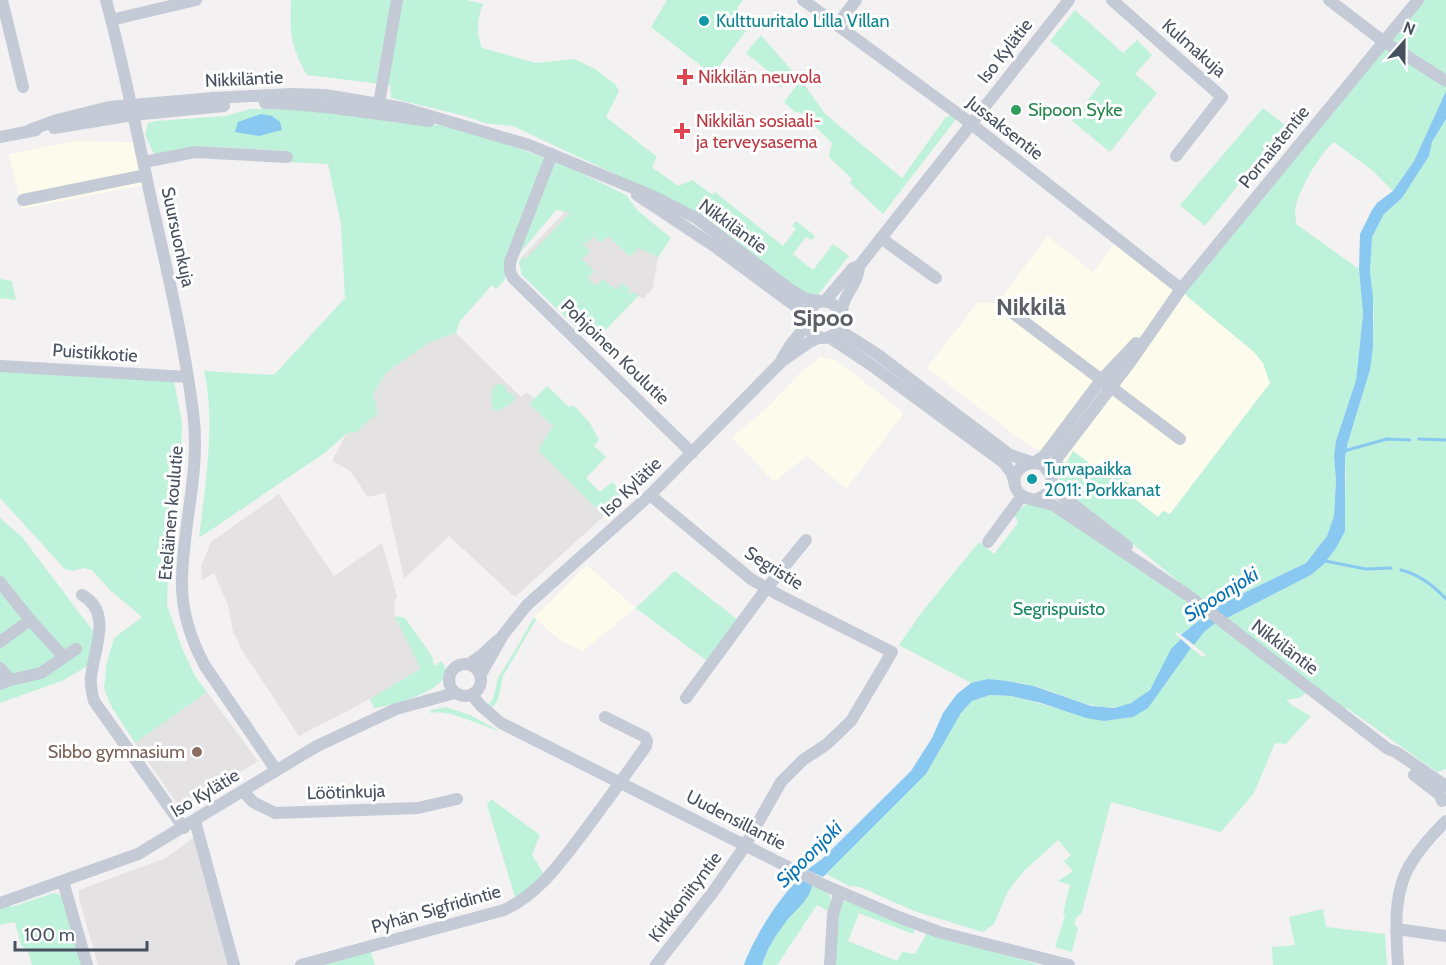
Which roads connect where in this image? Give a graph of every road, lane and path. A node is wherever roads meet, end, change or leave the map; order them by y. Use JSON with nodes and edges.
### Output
{"nodes":[{"id":1,"x":2,"y":0,"type":"edge"},
{"id":2,"x":106,"y":0,"type":"edge"},
{"id":3,"x":196,"y":0,"type":"edge"},
{"id":4,"x":397,"y":0,"type":"edge"},
{"id":5,"x":804,"y":0,"type":"edge"},
{"id":6,"x":856,"y":0,"type":"edge"},
{"id":7,"x":1069,"y":0,"type":"edge"},
{"id":8,"x":1112,"y":0,"type":"edge"},
{"id":9,"x":1329,"y":0,"type":"edge"},
{"id":10,"x":1418,"y":0,"type":"edge"},
{"id":11,"x":111,"y":21,"type":"junction"},
{"id":12,"x":837,"y":25,"type":"junction"},
{"id":13,"x":1383,"y":41,"type":"junction"},
{"id":14,"x":1442,"y":78,"type":"edge"},
{"id":15,"x":23,"y":87,"type":"dead end"},
{"id":16,"x":378,"y":108,"type":"junction"},
{"id":17,"x":132,"y":110,"type":"junction"},
{"id":18,"x":970,"y":124,"type":"junction"},
{"id":19,"x":0,"y":138,"type":"edge"},
{"id":20,"x":552,"y":154,"type":"junction"},
{"id":21,"x":1176,"y":156,"type":"dead end"},
{"id":22,"x":287,"y":157,"type":"dead end"},
{"id":23,"x":145,"y":168,"type":"junction"},
{"id":24,"x":621,"y":184,"type":"junction"},
{"id":25,"x":23,"y":200,"type":"dead end"},
{"id":26,"x":881,"y":238,"type":"junction"},
{"id":27,"x":860,"y":266,"type":"junction"},
{"id":28,"x":936,"y":278,"type":"dead end"},
{"id":29,"x":1181,"y":290,"type":"junction"},
{"id":30,"x":823,"y":301,"type":"junction"},
{"id":31,"x":1014,"y":314,"type":"dead end"},
{"id":32,"x":806,"y":320,"type":"junction"},
{"id":33,"x":841,"y":320,"type":"junction"},
{"id":34,"x":824,"y":337,"type":"junction"},
{"id":35,"x":782,"y":361,"type":"junction"},
{"id":36,"x":0,"y":366,"type":"edge"},
{"id":37,"x":188,"y":377,"type":"junction"},
{"id":38,"x":1106,"y":383,"type":"junction"},
{"id":39,"x":1180,"y":439,"type":"dead end"},
{"id":40,"x":692,"y":453,"type":"junction"},
{"id":41,"x":1033,"y":462,"type":"junction"},
{"id":42,"x":1052,"y":480,"type":"junction"},
{"id":43,"x":1019,"y":490,"type":"junction"},
{"id":44,"x":650,"y":495,"type":"junction"},
{"id":45,"x":1038,"y":499,"type":"junction"},
{"id":46,"x":806,"y":540,"type":"dead end"},
{"id":47,"x":988,"y":542,"type":"dead end"},
{"id":48,"x":1160,"y":574,"type":"junction"},
{"id":49,"x":0,"y":582,"type":"edge"},
{"id":50,"x":766,"y":589,"type":"junction"},
{"id":51,"x":82,"y":595,"type":"dead end"},
{"id":52,"x":30,"y":620,"type":"junction"},
{"id":53,"x":503,"y":635,"type":"junction"},
{"id":54,"x":0,"y":642,"type":"edge"},
{"id":55,"x":76,"y":649,"type":"dead end"},
{"id":56,"x":892,"y":652,"type":"joint"},
{"id":57,"x":64,"y":657,"type":"junction"},
{"id":58,"x":469,"y":664,"type":"junction"},
{"id":59,"x":0,"y":669,"type":"edge"},
{"id":60,"x":481,"y":674,"type":"junction"},
{"id":61,"x":449,"y":679,"type":"junction"},
{"id":62,"x":5,"y":682,"type":"edge"},
{"id":63,"x":455,"y":693,"type":"junction"},
{"id":64,"x":472,"y":695,"type":"junction"},
{"id":65,"x":686,"y":698,"type":"dead end"},
{"id":66,"x":423,"y":701,"type":"junction"},
{"id":67,"x":605,"y":717,"type":"dead end"},
{"id":68,"x":1388,"y":749,"type":"junction"},
{"id":69,"x":276,"y":770,"type":"junction"},
{"id":70,"x":620,"y":783,"type":"junction"},
{"id":71,"x":1446,"y":786,"type":"edge"},
{"id":72,"x":243,"y":791,"type":"junction"},
{"id":73,"x":456,"y":799,"type":"dead end"},
{"id":74,"x":1444,"y":802,"type":"edge"},
{"id":75,"x":1446,"y":821,"type":"edge"},
{"id":76,"x":196,"y":826,"type":"junction"},
{"id":77,"x":184,"y":828,"type":"junction"},
{"id":78,"x":1428,"y":840,"type":"junction"},
{"id":79,"x":746,"y":845,"type":"junction"},
{"id":80,"x":63,"y":881,"type":"junction"},
{"id":81,"x":840,"y":892,"type":"junction"},
{"id":82,"x":0,"y":903,"type":"edge"},
{"id":83,"x":1397,"y":928,"type":"junction"},
{"id":84,"x":1446,"y":936,"type":"edge"},
{"id":85,"x":87,"y":965,"type":"edge"},
{"id":86,"x":234,"y":965,"type":"edge"},
{"id":87,"x":301,"y":965,"type":"edge"},
{"id":88,"x":656,"y":965,"type":"edge"},
{"id":89,"x":830,"y":965,"type":"edge"},
{"id":90,"x":1069,"y":965,"type":"edge"},
{"id":91,"x":1398,"y":965,"type":"edge"}],
"edges":[{"from":1,"to":15,"type":"street"},
{"from":2,"to":11,"type":"street","name":"Suursuonkuja"},
{"from":3,"to":11,"type":"street"},
{"from":4,"to":16,"type":"street"},
{"from":5,"to":12,"type":"street","name":"Jussaksentie"},
{"from":6,"to":12,"type":"street"},
{"from":7,"to":18,"type":"street","name":"Iso Kylätie"},
{"from":8,"to":21,"type":"street","name":"Kulmakuja"},
{"from":9,"to":13,"type":"street"},
{"from":10,"to":13,"type":"street","name":"Pornaistentie"},
{"from":11,"to":17,"type":"street","name":"Suursuonkuja"},
{"from":12,"to":18,"type":"street","name":"Jussaksentie"},
{"from":13,"to":14,"type":"street"},
{"from":13,"to":29,"type":"street","name":"Pornaistentie"},
{"from":16,"to":17,"type":"street","name":"Nikkiläntie"},
{"from":16,"to":20,"type":"street","name":"Nikkiläntie"},
{"from":17,"to":19,"type":"street","name":"Nikkiläntie"},
{"from":17,"to":23,"type":"street","name":"Suursuonkuja"},
{"from":18,"to":26,"type":"street","name":"Iso Kylätie"},
{"from":18,"to":29,"type":"street","name":"Jussaksentie"},
{"from":20,"to":24,"type":"street","name":"Nikkiläntie"},
{"from":20,"to":40,"type":"street","name":"Pohjoinen Koulutie"},
{"from":22,"to":23,"type":"street"},
{"from":23,"to":25,"type":"street"},
{"from":23,"to":37,"type":"street","name":"Suursuonkuja"},
{"from":24,"to":30,"type":"street","name":"Nikkiläntie"},
{"from":24,"to":32,"type":"street","name":"Nikkiläntie"},
{"from":26,"to":27,"type":"street","name":"Iso Kylätie"},
{"from":26,"to":28,"type":"street"},
{"from":27,"to":30,"type":"street","name":"Iso Kylätie"},
{"from":27,"to":33,"type":"street","name":"Iso Kylätie"},
{"from":29,"to":38,"type":"street","name":"Pornaistentie"},
{"from":30,"to":32,"type":"street"},
{"from":30,"to":33,"type":"street"},
{"from":31,"to":38,"type":"street"},
{"from":32,"to":34,"type":"street"},
{"from":32,"to":35,"type":"street","name":"Iso Kylätie"},
{"from":33,"to":34,"type":"street"},
{"from":33,"to":41,"type":"street"},
{"from":34,"to":35,"type":"street","name":"Iso Kylätie"},
{"from":34,"to":43,"type":"street"},
{"from":35,"to":40,"type":"street","name":"Iso Kylätie"},
{"from":36,"to":37,"type":"street","name":"Puistikkotie"},
{"from":37,"to":69,"type":"street","name":"Eteläinen koulutie"},
{"from":38,"to":39,"type":"street"},
{"from":38,"to":41,"type":"street","name":"Pornaistentie"},
{"from":38,"to":42,"type":"street","name":"Pornaistentie"},
{"from":40,"to":44,"type":"street","name":"Iso Kylätie"},
{"from":41,"to":42,"type":"street"},
{"from":41,"to":43,"type":"street"},
{"from":42,"to":45,"type":"street"},
{"from":42,"to":48,"type":"street","name":"Nikkiläntie"},
{"from":43,"to":45,"type":"street"},
{"from":43,"to":47,"type":"street"},
{"from":44,"to":50,"type":"street","name":"Segristie"},
{"from":44,"to":53,"type":"street","name":"Iso Kylätie"},
{"from":45,"to":48,"type":"street","name":"Nikkiläntie"},
{"from":46,"to":50,"type":"street"},
{"from":48,"to":68,"type":"street","name":"Nikkiläntie"},
{"from":49,"to":52,"type":"street"},
{"from":50,"to":56,"type":"street","name":"Segristie"},
{"from":50,"to":65,"type":"street"},
{"from":51,"to":77,"type":"street"},
{"from":52,"to":54,"type":"street"},
{"from":52,"to":57,"type":"street"},
{"from":53,"to":58,"type":"street","name":"Iso Kylätie"},
{"from":53,"to":60,"type":"street","name":"Iso Kylätie"},
{"from":55,"to":57,"type":"street"},
{"from":56,"to":79,"type":"street","name":"Kirkkoniityntie"},
{"from":57,"to":62,"type":"street"},
{"from":58,"to":60,"type":"street"},
{"from":58,"to":61,"type":"street"},
{"from":59,"to":62,"type":"street"},
{"from":60,"to":64,"type":"street"},
{"from":61,"to":63,"type":"street"},
{"from":61,"to":66,"type":"street","name":"Iso Kylätie"},
{"from":63,"to":64,"type":"street"},
{"from":63,"to":66,"type":"street","name":"Iso Kylätie"},
{"from":64,"to":70,"type":"street","name":"Uudensillantie"},
{"from":66,"to":69,"type":"street","name":"Iso Kylätie"},
{"from":67,"to":70,"type":"street","name":"Pyhän Sigfridintie"},
{"from":68,"to":71,"type":"street","name":"Nikkiläntie"},
{"from":68,"to":74,"type":"street","name":"Nikkiläntie"},
{"from":69,"to":72,"type":"street","name":"Iso Kylätie"},
{"from":70,"to":79,"type":"street","name":"Uudensillantie"},
{"from":70,"to":87,"type":"street","name":"Pyhän Sigfridintie"},
{"from":72,"to":73,"type":"street","name":"Löötinkuja"},
{"from":72,"to":76,"type":"street","name":"Iso Kylätie"},
{"from":74,"to":78,"type":"street"},
{"from":75,"to":78,"type":"street"},
{"from":76,"to":77,"type":"street","name":"Iso Kylätie"},
{"from":76,"to":86,"type":"street"},
{"from":77,"to":80,"type":"street","name":"Iso Kylätie"},
{"from":78,"to":83,"type":"street"},
{"from":79,"to":81,"type":"street","name":"Uudensillantie"},
{"from":79,"to":88,"type":"street","name":"Kirkkoniityntie"},
{"from":80,"to":82,"type":"street","name":"Iso Kylätie"},
{"from":80,"to":85,"type":"street"},
{"from":81,"to":89,"type":"street"},
{"from":81,"to":90,"type":"street","name":"Uudensillantie"},
{"from":83,"to":84,"type":"street"},
{"from":83,"to":91,"type":"street"}]}
